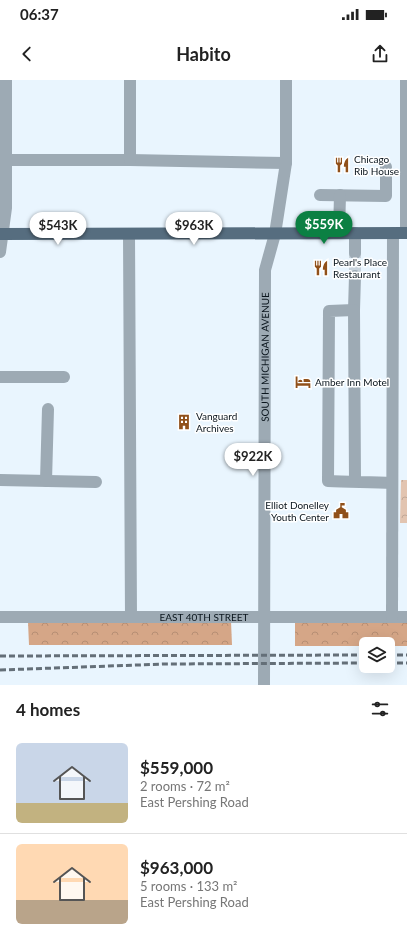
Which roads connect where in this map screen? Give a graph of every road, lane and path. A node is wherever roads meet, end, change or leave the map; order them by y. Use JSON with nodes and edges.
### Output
{"nodes":[{"id":1,"x":130,"y":80,"type":"edge"},
{"id":2,"x":286,"y":80,"type":"edge"},
{"id":3,"x":406,"y":80,"type":"edge"},
{"id":4,"x":4,"y":86,"type":"edge"},
{"id":5,"x":6,"y":160,"type":"junction"},
{"id":6,"x":130,"y":160,"type":"junction"},
{"id":7,"x":286,"y":163,"type":"junction"},
{"id":8,"x":386,"y":167,"type":"dead end"},
{"id":9,"x":320,"y":195,"type":"dead end"},
{"id":10,"x":340,"y":195,"type":"junction"},
{"id":11,"x":340,"y":233,"type":"junction"},
{"id":12,"x":355,"y":233,"type":"junction"},
{"id":13,"x":393,"y":233,"type":"junction"},
{"id":14,"x":406,"y":233,"type":"edge"},
{"id":15,"x":1,"y":234,"type":"edge"},
{"id":16,"x":129,"y":234,"type":"junction"},
{"id":17,"x":275,"y":234,"type":"junction"},
{"id":18,"x":0,"y":252,"type":"edge"},
{"id":19,"x":355,"y":253,"type":"tunnel mouth"},
{"id":20,"x":355,"y":276,"type":"tunnel mouth"},
{"id":21,"x":354,"y":310,"type":"junction"},
{"id":22,"x":0,"y":377,"type":"edge"},
{"id":23,"x":64,"y":377,"type":"dead end"},
{"id":24,"x":48,"y":408,"type":"dead end"},
{"id":25,"x":0,"y":480,"type":"edge"},
{"id":26,"x":46,"y":481,"type":"junction"},
{"id":27,"x":96,"y":482,"type":"dead end"},
{"id":28,"x":355,"y":482,"type":"junction"},
{"id":29,"x":392,"y":483,"type":"junction"},
{"id":30,"x":131,"y":617,"type":"junction"},
{"id":31,"x":264,"y":617,"type":"junction"},
{"id":32,"x":392,"y":617,"type":"junction"},
{"id":33,"x":407,"y":617,"type":"edge"},
{"id":34,"x":0,"y":618,"type":"edge"},
{"id":35,"x":264,"y":685,"type":"edge"}],
"edges":[{"from":1,"to":6,"type":"street"},
{"from":2,"to":7,"type":"street","name":"SOUTH MICHIGAN AVENUE"},
{"from":3,"to":14,"type":"street"},
{"from":4,"to":5,"type":"street"},
{"from":5,"to":6,"type":"street"},
{"from":5,"to":15,"type":"street"},
{"from":6,"to":7,"type":"street"},
{"from":7,"to":17,"type":"street","name":"SOUTH MICHIGAN AVENUE"},
{"from":8,"to":10,"type":"street"},
{"from":9,"to":10,"type":"street"},
{"from":10,"to":11,"type":"street"},
{"from":11,"to":12,"type":"main road"},
{"from":11,"to":17,"type":"main road"},
{"from":12,"to":13,"type":"main road"},
{"from":12,"to":19,"type":"street"},
{"from":13,"to":14,"type":"main road"},
{"from":13,"to":29,"type":"street"},
{"from":15,"to":16,"type":"main road"},
{"from":15,"to":18,"type":"street"},
{"from":16,"to":17,"type":"main road"},
{"from":16,"to":30,"type":"street"},
{"from":17,"to":31,"type":"street","name":"SOUTH MICHIGAN AVENUE"},
{"from":20,"to":21,"type":"street"},
{"from":21,"to":28,"type":"street"},
{"from":21,"to":28,"type":"street"},
{"from":22,"to":23,"type":"street"},
{"from":24,"to":26,"type":"street"},
{"from":25,"to":26,"type":"street"},
{"from":26,"to":27,"type":"street"},
{"from":28,"to":29,"type":"street"},
{"from":29,"to":32,"type":"street"},
{"from":30,"to":31,"type":"street","name":"EAST 40TH STREET"},
{"from":30,"to":34,"type":"street","name":"EAST 40TH STREET"},
{"from":31,"to":32,"type":"street","name":"EAST 40TH STREET"},
{"from":31,"to":35,"type":"street","name":"SOUTH MICHIGAN AVENUE"},
{"from":32,"to":33,"type":"street","name":"EAST 40TH STREET"}]}
